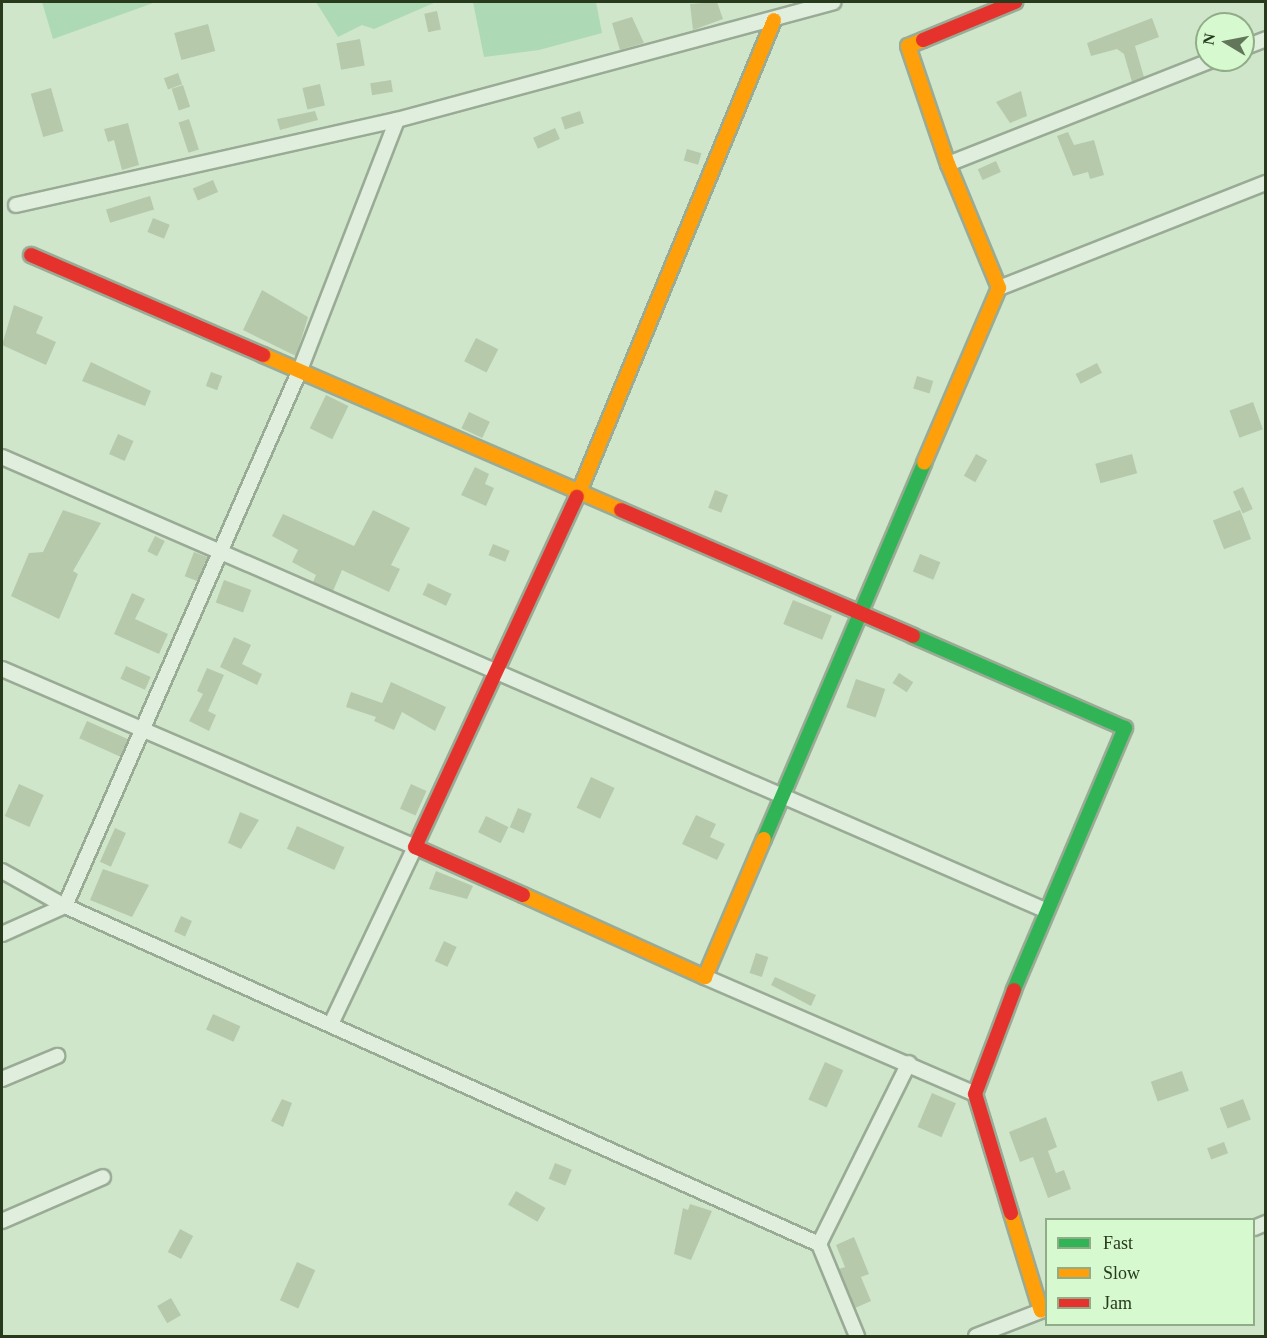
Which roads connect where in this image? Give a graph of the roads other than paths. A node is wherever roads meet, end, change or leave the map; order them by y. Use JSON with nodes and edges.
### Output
{"nodes":[{"id":1,"x":833,"y":2,"type":"edge"},
{"id":2,"x":1015,"y":2,"type":"edge"},
{"id":3,"x":774,"y":20,"type":"junction"},
{"id":4,"x":1195,"y":67,"type":"edge"},
{"id":5,"x":397,"y":120,"type":"junction"},
{"id":6,"x":948,"y":164,"type":"junction"},
{"id":7,"x":1266,"y":183,"type":"edge"},
{"id":8,"x":16,"y":205,"type":"dead end"},
{"id":9,"x":31,"y":255,"type":"dead end"},
{"id":10,"x":999,"y":288,"type":"junction"},
{"id":11,"x":300,"y":370,"type":"junction"},
{"id":12,"x":2,"y":457,"type":"edge"},
{"id":13,"x":580,"y":490,"type":"junction"},
{"id":14,"x":221,"y":553,"type":"junction"},
{"id":15,"x":857,"y":613,"type":"junction"},
{"id":16,"x":2,"y":669,"type":"edge"},
{"id":17,"x":500,"y":670,"type":"junction"},
{"id":18,"x":141,"y":728,"type":"junction"},
{"id":19,"x":779,"y":798,"type":"junction"},
{"id":20,"x":415,"y":847,"type":"junction"},
{"id":21,"x":2,"y":871,"type":"edge"},
{"id":22,"x":65,"y":906,"type":"junction"},
{"id":23,"x":1045,"y":910,"type":"junction"},
{"id":24,"x":2,"y":934,"type":"edge"},
{"id":25,"x":705,"y":977,"type":"junction"},
{"id":26,"x":331,"y":1024,"type":"junction"},
{"id":27,"x":57,"y":1056,"type":"dead end"},
{"id":28,"x":909,"y":1063,"type":"junction"},
{"id":29,"x":2,"y":1079,"type":"edge"},
{"id":30,"x":975,"y":1094,"type":"junction"},
{"id":31,"x":103,"y":1177,"type":"dead end"},
{"id":32,"x":2,"y":1221,"type":"edge"},
{"id":33,"x":819,"y":1244,"type":"junction"},
{"id":34,"x":1044,"y":1310,"type":"edge"},
{"id":35,"x":856,"y":1336,"type":"edge"},
{"id":36,"x":976,"y":1336,"type":"edge"}],
"edges":[{"from":1,"to":3,"type":"street"},
{"from":2,"to":6,"type":"street"},
{"from":3,"to":5,"type":"street"},
{"from":3,"to":13,"type":"street"},
{"from":4,"to":6,"type":"street"},
{"from":5,"to":8,"type":"street"},
{"from":5,"to":11,"type":"street"},
{"from":6,"to":10,"type":"street"},
{"from":7,"to":10,"type":"street"},
{"from":9,"to":11,"type":"street"},
{"from":10,"to":15,"type":"street"},
{"from":11,"to":13,"type":"street"},
{"from":11,"to":14,"type":"street"},
{"from":12,"to":14,"type":"street"},
{"from":13,"to":15,"type":"street"},
{"from":13,"to":17,"type":"street"},
{"from":14,"to":17,"type":"street"},
{"from":14,"to":18,"type":"street"},
{"from":15,"to":19,"type":"street"},
{"from":15,"to":23,"type":"street"},
{"from":16,"to":18,"type":"street"},
{"from":17,"to":19,"type":"street"},
{"from":17,"to":20,"type":"street"},
{"from":18,"to":20,"type":"street"},
{"from":18,"to":22,"type":"street"},
{"from":19,"to":23,"type":"street"},
{"from":19,"to":25,"type":"street"},
{"from":20,"to":25,"type":"street"},
{"from":20,"to":26,"type":"street"},
{"from":21,"to":22,"type":"street"},
{"from":22,"to":24,"type":"street"},
{"from":22,"to":26,"type":"street"},
{"from":23,"to":30,"type":"street"},
{"from":25,"to":28,"type":"street"},
{"from":26,"to":33,"type":"street"},
{"from":27,"to":29,"type":"street"},
{"from":28,"to":30,"type":"street"},
{"from":28,"to":33,"type":"street"},
{"from":30,"to":34,"type":"street"},
{"from":31,"to":32,"type":"street"},
{"from":33,"to":35,"type":"street"},
{"from":34,"to":36,"type":"street"}]}
